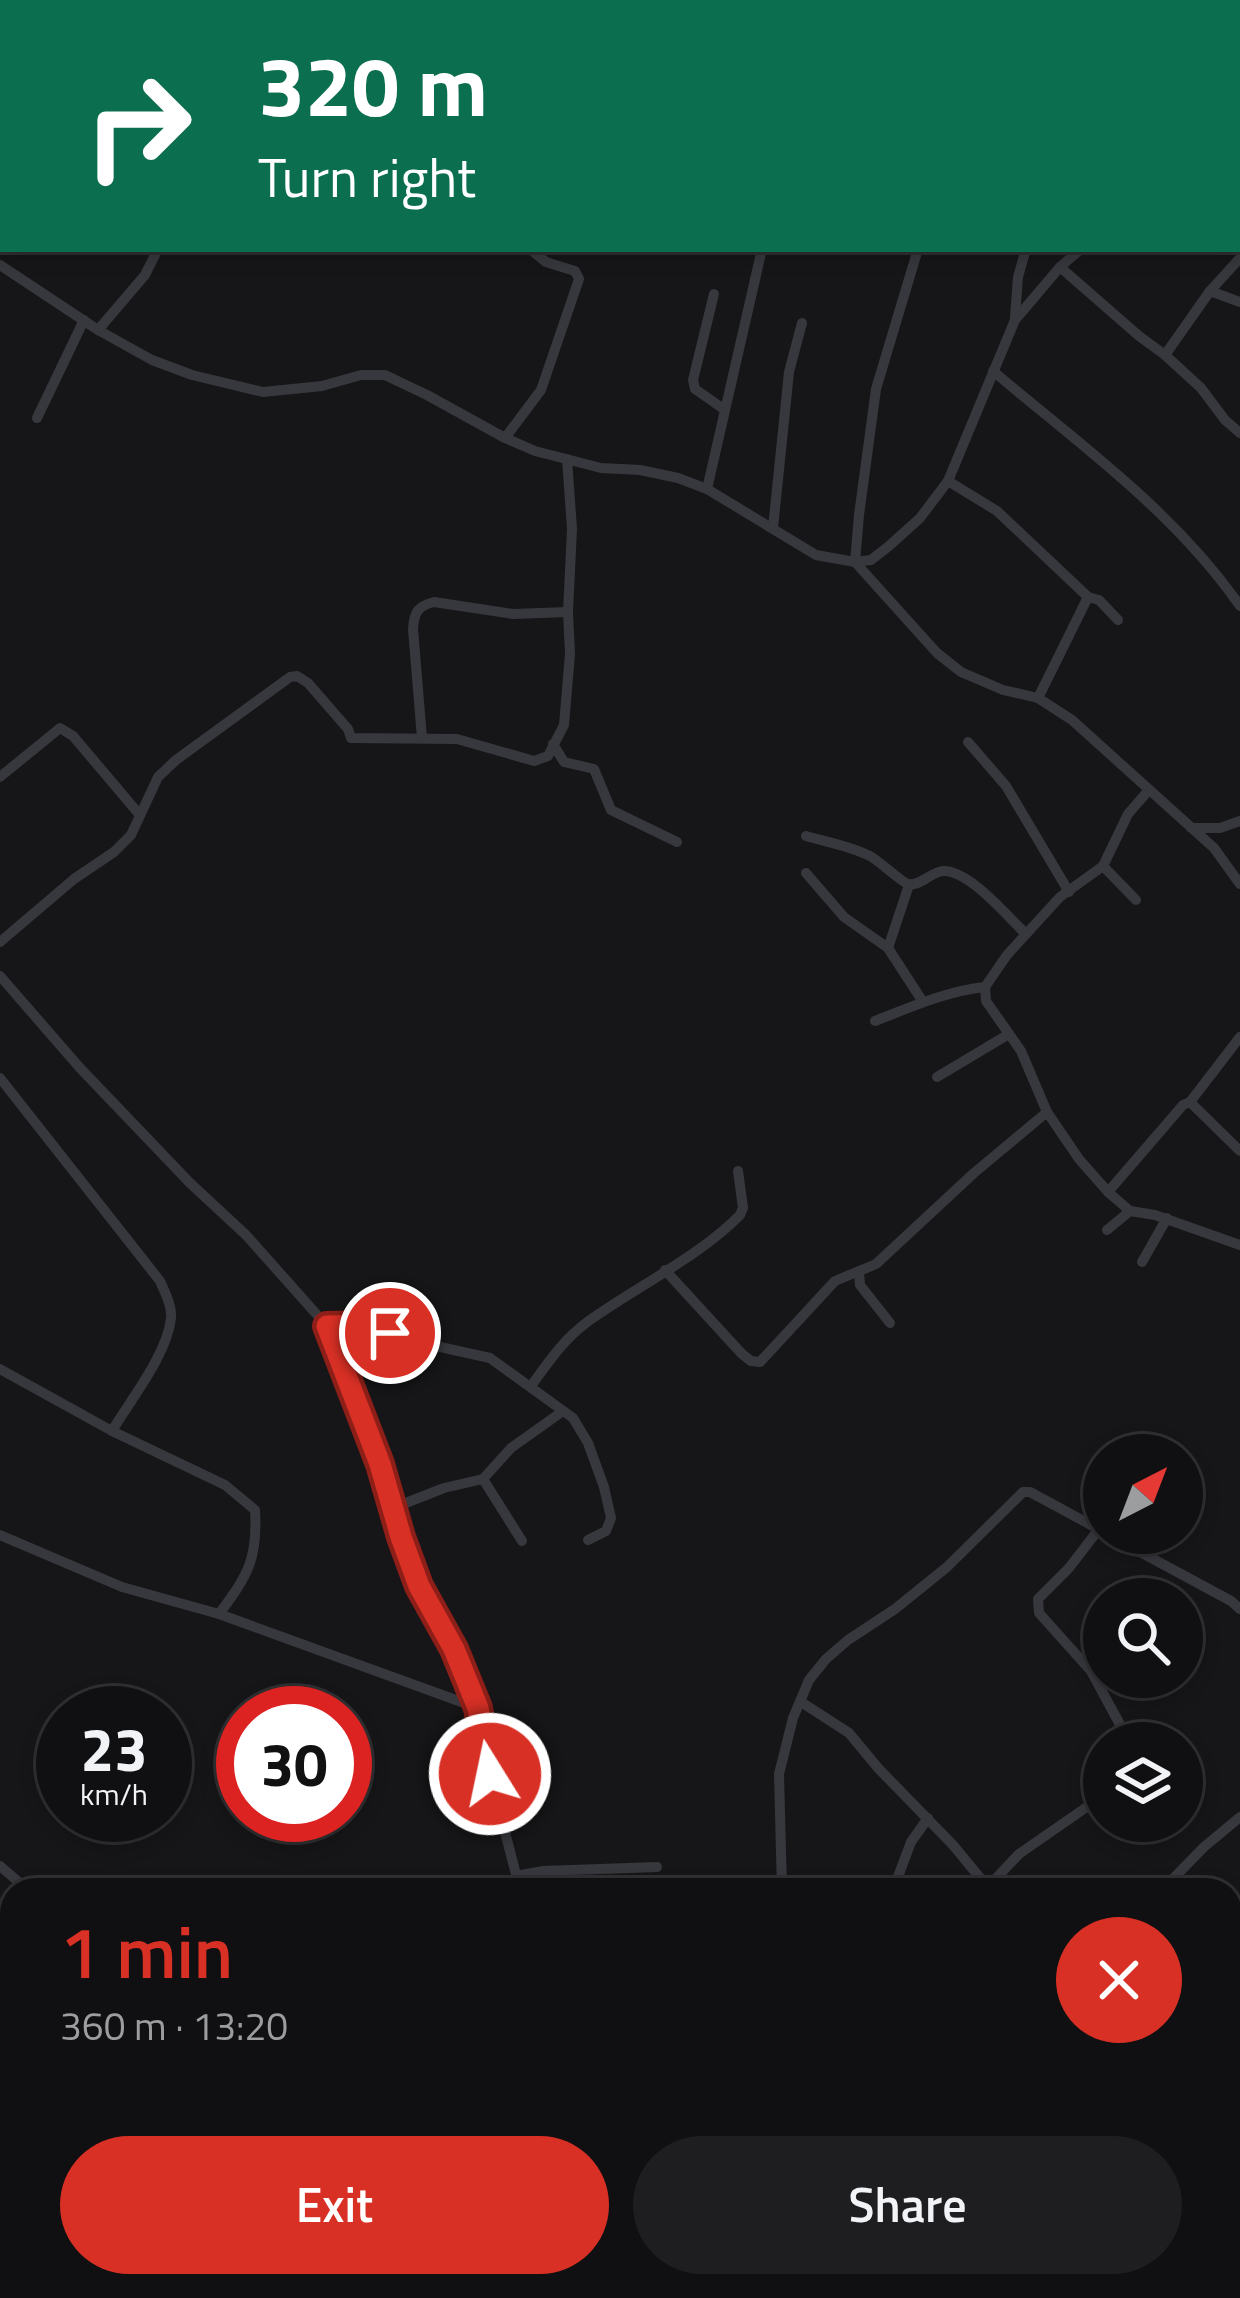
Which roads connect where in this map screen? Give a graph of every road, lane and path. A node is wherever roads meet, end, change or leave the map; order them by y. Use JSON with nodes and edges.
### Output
{"nodes":[{"id":1,"x":156,"y":252,"type":"edge"},
{"id":2,"x":534,"y":252,"type":"edge"},
{"id":3,"x":762,"y":252,"type":"edge"},
{"id":4,"x":917,"y":252,"type":"edge"},
{"id":5,"x":1025,"y":252,"type":"edge"},
{"id":6,"x":1078,"y":252,"type":"edge"},
{"id":7,"x":1240,"y":258,"type":"edge"},
{"id":8,"x":0,"y":266,"type":"edge"},
{"id":9,"x":1060,"y":268,"type":"junction"},
{"id":10,"x":1210,"y":291,"type":"junction"},
{"id":11,"x":714,"y":294,"type":"dead end"},
{"id":12,"x":1240,"y":302,"type":"edge"},
{"id":13,"x":84,"y":320,"type":"junction"},
{"id":14,"x":1015,"y":320,"type":"junction"},
{"id":15,"x":802,"y":323,"type":"dead end"},
{"id":16,"x":98,"y":329,"type":"junction"},
{"id":17,"x":1165,"y":355,"type":"junction"},
{"id":18,"x":993,"y":371,"type":"junction"},
{"id":19,"x":725,"y":410,"type":"junction"},
{"id":20,"x":37,"y":418,"type":"dead end"},
{"id":21,"x":1240,"y":433,"type":"edge"},
{"id":22,"x":505,"y":438,"type":"junction"},
{"id":23,"x":567,"y":459,"type":"junction"},
{"id":24,"x":947,"y":481,"type":"junction"},
{"id":25,"x":707,"y":489,"type":"junction"},
{"id":26,"x":773,"y":528,"type":"junction"},
{"id":27,"x":855,"y":562,"type":"junction"},
{"id":28,"x":1088,"y":597,"type":"junction"},
{"id":29,"x":1240,"y":606,"type":"edge"},
{"id":30,"x":568,"y":612,"type":"junction"},
{"id":31,"x":1118,"y":620,"type":"dead end"},
{"id":32,"x":1038,"y":698,"type":"junction"},
{"id":33,"x":422,"y":738,"type":"junction"},
{"id":34,"x":968,"y":742,"type":"dead end"},
{"id":35,"x":553,"y":744,"type":"junction"},
{"id":36,"x":0,"y":776,"type":"edge"},
{"id":37,"x":1148,"y":790,"type":"junction"},
{"id":38,"x":139,"y":814,"type":"junction"},
{"id":39,"x":1240,"y":821,"type":"edge"},
{"id":40,"x":1191,"y":828,"type":"junction"},
{"id":41,"x":806,"y":836,"type":"dead end"},
{"id":42,"x":677,"y":842,"type":"dead end"},
{"id":43,"x":1103,"y":866,"type":"junction"},
{"id":44,"x":806,"y":873,"type":"dead end"},
{"id":45,"x":1240,"y":884,"type":"edge"},
{"id":46,"x":908,"y":885,"type":"junction"},
{"id":47,"x":1069,"y":892,"type":"junction"},
{"id":48,"x":1136,"y":900,"type":"dead end"},
{"id":49,"x":1025,"y":933,"type":"junction"},
{"id":50,"x":0,"y":942,"type":"edge"},
{"id":51,"x":888,"y":948,"type":"junction"},
{"id":52,"x":0,"y":976,"type":"edge"},
{"id":53,"x":985,"y":987,"type":"junction"},
{"id":54,"x":923,"y":1002,"type":"junction"},
{"id":55,"x":875,"y":1021,"type":"dead end"},
{"id":56,"x":1009,"y":1034,"type":"junction"},
{"id":57,"x":1240,"y":1037,"type":"edge"},
{"id":58,"x":937,"y":1077,"type":"dead end"},
{"id":59,"x":0,"y":1078,"type":"edge"},
{"id":60,"x":1190,"y":1102,"type":"junction"},
{"id":61,"x":1047,"y":1112,"type":"junction"},
{"id":62,"x":1240,"y":1151,"type":"edge"},
{"id":63,"x":738,"y":1172,"type":"dead end"},
{"id":64,"x":1108,"y":1192,"type":"junction"},
{"id":65,"x":1130,"y":1210,"type":"junction"},
{"id":66,"x":1167,"y":1219,"type":"junction"},
{"id":67,"x":1107,"y":1230,"type":"dead end"},
{"id":68,"x":1240,"y":1245,"type":"edge"},
{"id":69,"x":1142,"y":1262,"type":"dead end"},
{"id":70,"x":665,"y":1270,"type":"junction"},
{"id":71,"x":859,"y":1272,"type":"junction"},
{"id":72,"x":890,"y":1323,"type":"dead end"},
{"id":73,"x":327,"y":1326,"type":"junction"},
{"id":74,"x":0,"y":1369,"type":"edge"},
{"id":75,"x":531,"y":1386,"type":"junction"},
{"id":76,"x":563,"y":1411,"type":"junction"},
{"id":77,"x":112,"y":1431,"type":"junction"},
{"id":78,"x":483,"y":1479,"type":"junction"},
{"id":79,"x":393,"y":1508,"type":"junction"},
{"id":80,"x":1083,"y":1521,"type":"edge"},
{"id":81,"x":0,"y":1535,"type":"edge"},
{"id":82,"x":588,"y":1540,"type":"dead end"},
{"id":83,"x":522,"y":1541,"type":"dead end"},
{"id":84,"x":1083,"y":1553,"type":"edge"},
{"id":85,"x":1144,"y":1554,"type":"edge"},
{"id":86,"x":1240,"y":1609,"type":"edge"},
{"id":87,"x":219,"y":1615,"type":"junction"},
{"id":88,"x":801,"y":1702,"type":"junction"},
{"id":89,"x":478,"y":1708,"type":"junction"},
{"id":90,"x":1119,"y":1722,"type":"edge"},
{"id":91,"x":1083,"y":1810,"type":"edge"},
{"id":92,"x":1240,"y":1817,"type":"edge"},
{"id":93,"x":928,"y":1819,"type":"junction"},
{"id":94,"x":657,"y":1867,"type":"dead end"},
{"id":95,"x":516,"y":1876,"type":"joint"},
{"id":96,"x":782,"y":1878,"type":"edge"},
{"id":97,"x":898,"y":1878,"type":"edge"},
{"id":98,"x":980,"y":1878,"type":"edge"},
{"id":99,"x":998,"y":1878,"type":"edge"},
{"id":100,"x":1174,"y":1878,"type":"edge"}],
"edges":[{"from":1,"to":16,"type":"street"},
{"from":2,"to":22,"type":"street"},
{"from":3,"to":19,"type":"street"},
{"from":4,"to":27,"type":"street"},
{"from":5,"to":14,"type":"street"},
{"from":6,"to":9,"type":"street"},
{"from":7,"to":10,"type":"street"},
{"from":8,"to":13,"type":"street"},
{"from":9,"to":14,"type":"street"},
{"from":9,"to":17,"type":"street"},
{"from":10,"to":12,"type":"street"},
{"from":10,"to":17,"type":"street"},
{"from":11,"to":19,"type":"street"},
{"from":13,"to":16,"type":"street"},
{"from":13,"to":20,"type":"street"},
{"from":14,"to":18,"type":"street"},
{"from":15,"to":26,"type":"street"},
{"from":16,"to":22,"type":"street"},
{"from":17,"to":21,"type":"street"},
{"from":18,"to":24,"type":"street"},
{"from":18,"to":29,"type":"street"},
{"from":19,"to":25,"type":"street"},
{"from":22,"to":23,"type":"street"},
{"from":23,"to":25,"type":"street"},
{"from":23,"to":30,"type":"street"},
{"from":24,"to":27,"type":"street"},
{"from":24,"to":28,"type":"street"},
{"from":25,"to":26,"type":"street"},
{"from":26,"to":27,"type":"street"},
{"from":27,"to":32,"type":"street"},
{"from":28,"to":31,"type":"street"},
{"from":28,"to":32,"type":"street"},
{"from":30,"to":33,"type":"street"},
{"from":30,"to":35,"type":"street"},
{"from":32,"to":37,"type":"street"},
{"from":33,"to":35,"type":"street"},
{"from":33,"to":38,"type":"street"},
{"from":34,"to":47,"type":"street"},
{"from":35,"to":42,"type":"street"},
{"from":36,"to":38,"type":"street"},
{"from":37,"to":40,"type":"street"},
{"from":37,"to":43,"type":"street"},
{"from":38,"to":50,"type":"street"},
{"from":39,"to":40,"type":"street"},
{"from":40,"to":45,"type":"street"},
{"from":41,"to":46,"type":"street"},
{"from":43,"to":47,"type":"street"},
{"from":43,"to":48,"type":"street"},
{"from":44,"to":51,"type":"street"},
{"from":46,"to":49,"type":"street"},
{"from":46,"to":51,"type":"street"},
{"from":47,"to":49,"type":"street"},
{"from":49,"to":53,"type":"street"},
{"from":51,"to":54,"type":"street"},
{"from":52,"to":73,"type":"street"},
{"from":53,"to":54,"type":"street"},
{"from":53,"to":56,"type":"street"},
{"from":54,"to":55,"type":"street"},
{"from":56,"to":58,"type":"street"},
{"from":56,"to":61,"type":"street"},
{"from":57,"to":60,"type":"street"},
{"from":59,"to":77,"type":"street"},
{"from":60,"to":62,"type":"street"},
{"from":60,"to":64,"type":"street"},
{"from":61,"to":64,"type":"street"},
{"from":61,"to":71,"type":"street"},
{"from":63,"to":70,"type":"street"},
{"from":64,"to":65,"type":"street"},
{"from":65,"to":66,"type":"street"},
{"from":65,"to":67,"type":"street"},
{"from":66,"to":68,"type":"street"},
{"from":66,"to":69,"type":"street"},
{"from":70,"to":71,"type":"street"},
{"from":70,"to":75,"type":"street"},
{"from":71,"to":72,"type":"street"},
{"from":73,"to":75,"type":"street"},
{"from":73,"to":79,"type":"street"},
{"from":74,"to":77,"type":"street"},
{"from":75,"to":76,"type":"street"},
{"from":76,"to":78,"type":"street"},
{"from":76,"to":82,"type":"street"},
{"from":77,"to":87,"type":"street"},
{"from":78,"to":79,"type":"street"},
{"from":78,"to":83,"type":"street"},
{"from":79,"to":89,"type":"street"},
{"from":80,"to":88,"type":"street"},
{"from":81,"to":87,"type":"street"},
{"from":84,"to":90,"type":"street"},
{"from":85,"to":86,"type":"street"},
{"from":87,"to":89,"type":"street"},
{"from":88,"to":93,"type":"street"},
{"from":88,"to":96,"type":"street"},
{"from":89,"to":95,"type":"street"},
{"from":91,"to":99,"type":"street"},
{"from":92,"to":100,"type":"street"},
{"from":93,"to":97,"type":"street"},
{"from":93,"to":98,"type":"street"},
{"from":94,"to":95,"type":"street"}]}
